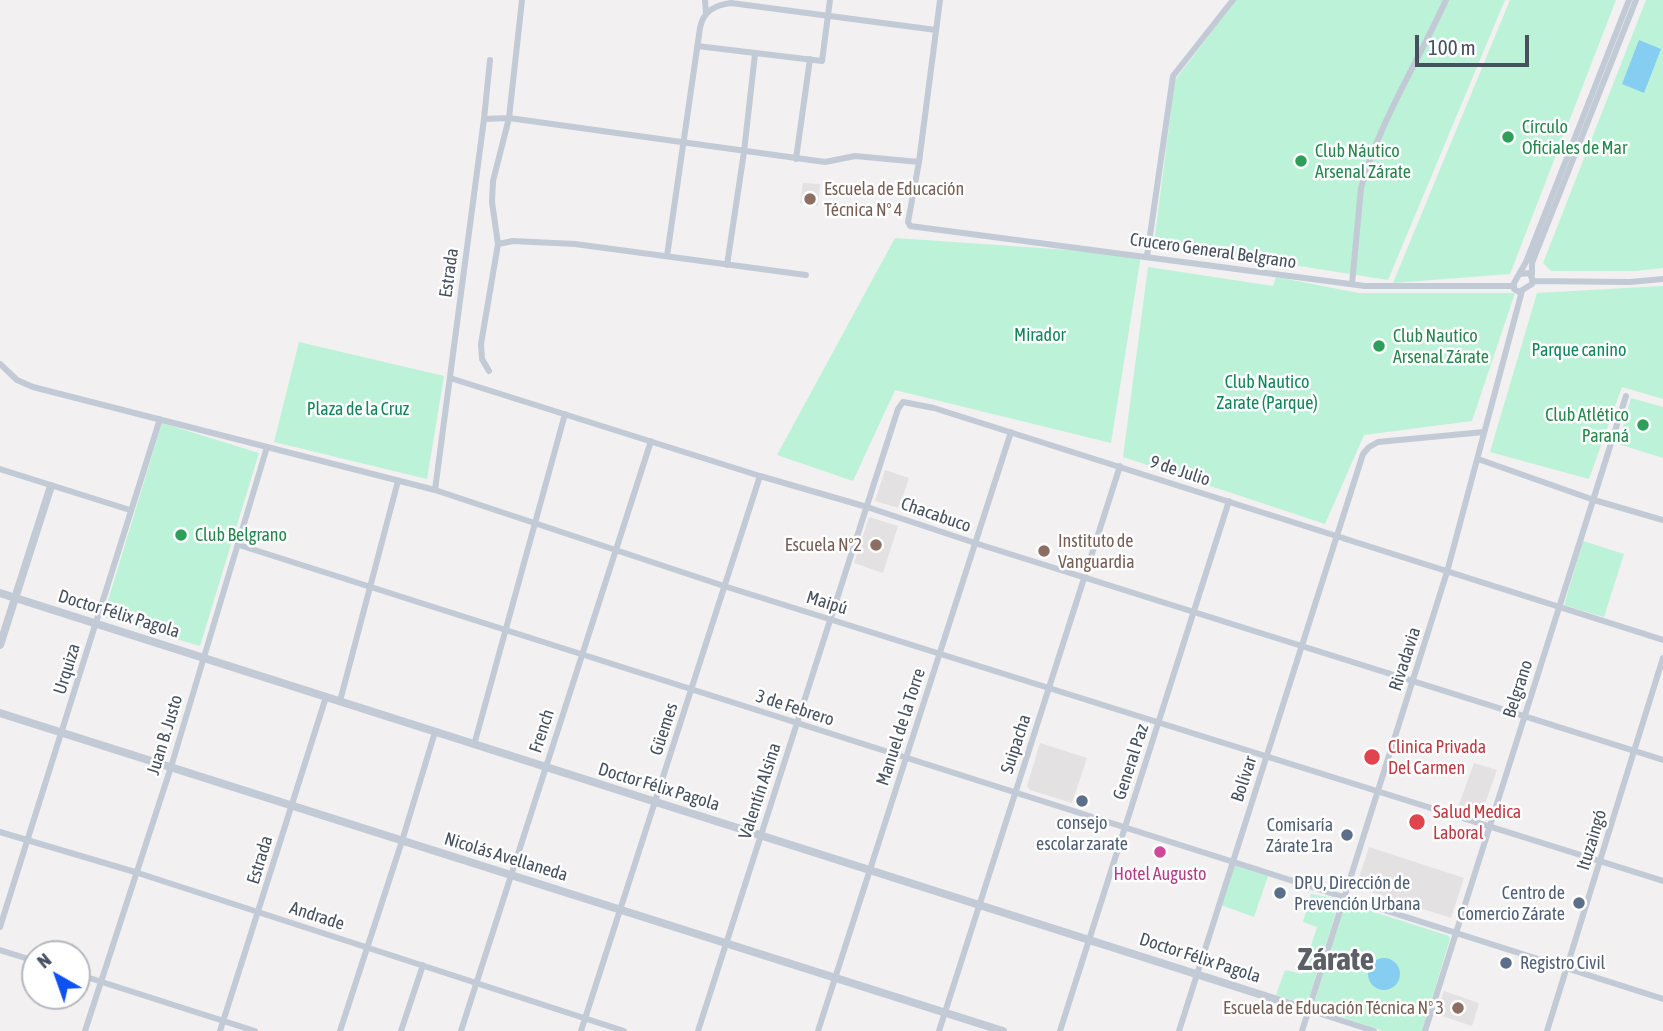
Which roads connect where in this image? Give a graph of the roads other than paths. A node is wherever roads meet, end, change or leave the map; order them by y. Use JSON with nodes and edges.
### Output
{"nodes":[{"id":1,"x":522,"y":0,"type":"edge"},
{"id":2,"x":705,"y":0,"type":"edge"},
{"id":3,"x":830,"y":0,"type":"edge"},
{"id":4,"x":940,"y":0,"type":"edge"},
{"id":5,"x":1233,"y":0,"type":"edge"},
{"id":6,"x":1446,"y":0,"type":"edge"},
{"id":7,"x":1629,"y":0,"type":"edge"},
{"id":8,"x":1636,"y":0,"type":"edge"},
{"id":9,"x":727,"y":1,"type":"edge"},
{"id":10,"x":706,"y":13,"type":"junction"},
{"id":11,"x":829,"y":15,"type":"junction"},
{"id":12,"x":936,"y":30,"type":"junction"},
{"id":13,"x":697,"y":46,"type":"junction"},
{"id":14,"x":755,"y":54,"type":"junction"},
{"id":15,"x":810,"y":59,"type":"junction"},
{"id":16,"x":490,"y":60,"type":"dead end"},
{"id":17,"x":509,"y":118,"type":"junction"},
{"id":18,"x":484,"y":119,"type":"junction"},
{"id":19,"x":683,"y":144,"type":"junction"},
{"id":20,"x":744,"y":152,"type":"junction"},
{"id":21,"x":796,"y":159,"type":"junction"},
{"id":22,"x":919,"y":162,"type":"junction"},
{"id":23,"x":498,"y":243,"type":"junction"},
{"id":24,"x":667,"y":256,"type":"junction"},
{"id":25,"x":1147,"y":256,"type":"junction"},
{"id":26,"x":727,"y":265,"type":"junction"},
{"id":27,"x":1520,"y":274,"type":"junction"},
{"id":28,"x":806,"y":275,"type":"dead end"},
{"id":29,"x":1532,"y":278,"type":"junction"},
{"id":30,"x":1663,"y":279,"type":"edge"},
{"id":31,"x":1352,"y":284,"type":"junction"},
{"id":32,"x":1514,"y":286,"type":"junction"},
{"id":33,"x":1522,"y":291,"type":"junction"},
{"id":34,"x":0,"y":364,"type":"edge"},
{"id":35,"x":489,"y":371,"type":"dead end"},
{"id":36,"x":450,"y":378,"type":"junction"},
{"id":37,"x":1626,"y":396,"type":"dead end"},
{"id":38,"x":903,"y":402,"type":"joint"},
{"id":39,"x":565,"y":414,"type":"junction"},
{"id":40,"x":160,"y":419,"type":"junction"},
{"id":41,"x":1011,"y":432,"type":"junction"},
{"id":42,"x":1484,"y":432,"type":"junction"},
{"id":43,"x":651,"y":441,"type":"junction"},
{"id":44,"x":267,"y":447,"type":"junction"},
{"id":45,"x":1478,"y":459,"type":"junction"},
{"id":46,"x":1121,"y":467,"type":"junction"},
{"id":47,"x":0,"y":469,"type":"edge"},
{"id":48,"x":760,"y":476,"type":"junction"},
{"id":49,"x":397,"y":481,"type":"junction"},
{"id":50,"x":51,"y":486,"type":"junction"},
{"id":51,"x":435,"y":490,"type":"junction"},
{"id":52,"x":1594,"y":500,"type":"junction"},
{"id":53,"x":1229,"y":501,"type":"junction"},
{"id":54,"x":867,"y":507,"type":"junction"},
{"id":55,"x":131,"y":510,"type":"junction"},
{"id":56,"x":1663,"y":520,"type":"edge"},
{"id":57,"x":534,"y":523,"type":"junction"},
{"id":58,"x":1337,"y":537,"type":"junction"},
{"id":59,"x":975,"y":543,"type":"junction"},
{"id":60,"x":239,"y":545,"type":"junction"},
{"id":61,"x":616,"y":550,"type":"junction"},
{"id":62,"x":1447,"y":572,"type":"junction"},
{"id":63,"x":1085,"y":577,"type":"junction"},
{"id":64,"x":369,"y":586,"type":"junction"},
{"id":65,"x":724,"y":586,"type":"junction"},
{"id":66,"x":0,"y":593,"type":"edge"},
{"id":67,"x":14,"y":598,"type":"junction"},
{"id":68,"x":1558,"y":608,"type":"junction"},
{"id":69,"x":1194,"y":611,"type":"junction"},
{"id":70,"x":831,"y":618,"type":"junction"},
{"id":71,"x":95,"y":623,"type":"junction"},
{"id":72,"x":506,"y":630,"type":"junction"},
{"id":73,"x":1663,"y":640,"type":"edge"},
{"id":74,"x":0,"y":645,"type":"edge"},
{"id":75,"x":1301,"y":647,"type":"junction"},
{"id":76,"x":940,"y":653,"type":"junction"},
{"id":77,"x":582,"y":655,"type":"junction"},
{"id":78,"x":203,"y":657,"type":"junction"},
{"id":79,"x":1663,"y":658,"type":"edge"},
{"id":80,"x":1413,"y":681,"type":"junction"},
{"id":81,"x":1050,"y":688,"type":"junction"},
{"id":82,"x":691,"y":690,"type":"junction"},
{"id":83,"x":326,"y":697,"type":"junction"},
{"id":84,"x":340,"y":701,"type":"junction"},
{"id":85,"x":0,"y":713,"type":"edge"},
{"id":86,"x":1524,"y":716,"type":"junction"},
{"id":87,"x":1158,"y":721,"type":"junction"},
{"id":88,"x":797,"y":723,"type":"junction"},
{"id":89,"x":435,"y":732,"type":"junction"},
{"id":90,"x":62,"y":733,"type":"junction"},
{"id":91,"x":474,"y":745,"type":"junction"},
{"id":92,"x":1634,"y":751,"type":"junction"},
{"id":93,"x":1267,"y":756,"type":"junction"},
{"id":94,"x":906,"y":758,"type":"junction"},
{"id":95,"x":1663,"y":760,"type":"edge"},
{"id":96,"x":171,"y":767,"type":"junction"},
{"id":97,"x":545,"y":768,"type":"junction"},
{"id":98,"x":1377,"y":791,"type":"junction"},
{"id":99,"x":1015,"y":793,"type":"junction"},
{"id":100,"x":655,"y":803,"type":"junction"},
{"id":101,"x":291,"y":805,"type":"junction"},
{"id":102,"x":1489,"y":826,"type":"junction"},
{"id":103,"x":1124,"y":828,"type":"junction"},
{"id":104,"x":0,"y":832,"type":"edge"},
{"id":105,"x":761,"y":836,"type":"junction"},
{"id":106,"x":27,"y":840,"type":"junction"},
{"id":107,"x":402,"y":841,"type":"junction"},
{"id":108,"x":1600,"y":861,"type":"junction"},
{"id":109,"x":1233,"y":863,"type":"junction"},
{"id":110,"x":870,"y":870,"type":"junction"},
{"id":111,"x":135,"y":872,"type":"junction"},
{"id":112,"x":512,"y":875,"type":"junction"},
{"id":113,"x":1663,"y":881,"type":"edge"},
{"id":114,"x":1343,"y":898,"type":"junction"},
{"id":115,"x":980,"y":905,"type":"junction"},
{"id":116,"x":620,"y":909,"type":"junction"},
{"id":117,"x":258,"y":912,"type":"junction"},
{"id":118,"x":0,"y":927,"type":"edge"},
{"id":119,"x":1455,"y":933,"type":"junction"},
{"id":120,"x":1089,"y":939,"type":"junction"},
{"id":121,"x":726,"y":943,"type":"junction"},
{"id":122,"x":368,"y":947,"type":"junction"},
{"id":123,"x":0,"y":950,"type":"edge"},
{"id":124,"x":21,"y":957,"type":"edge"},
{"id":125,"x":423,"y":965,"type":"junction"},
{"id":126,"x":1567,"y":968,"type":"junction"},
{"id":127,"x":1197,"y":974,"type":"junction"},
{"id":128,"x":836,"y":978,"type":"junction"},
{"id":129,"x":91,"y":979,"type":"edge"},
{"id":130,"x":101,"y":982,"type":"junction"},
{"id":131,"x":477,"y":982,"type":"junction"},
{"id":132,"x":1663,"y":999,"type":"edge"},
{"id":133,"x":1308,"y":1010,"type":"junction"},
{"id":134,"x":945,"y":1012,"type":"junction"},
{"id":135,"x":585,"y":1019,"type":"junction"},
{"id":136,"x":223,"y":1021,"type":"junction"},
{"id":137,"x":85,"y":1031,"type":"edge"},
{"id":138,"x":220,"y":1031,"type":"edge"},
{"id":139,"x":255,"y":1031,"type":"edge"},
{"id":140,"x":340,"y":1031,"type":"edge"},
{"id":141,"x":401,"y":1031,"type":"edge"},
{"id":142,"x":461,"y":1031,"type":"edge"},
{"id":143,"x":581,"y":1031,"type":"edge"},
{"id":144,"x":624,"y":1031,"type":"edge"},
{"id":145,"x":698,"y":1031,"type":"edge"},
{"id":146,"x":818,"y":1031,"type":"edge"},
{"id":147,"x":939,"y":1031,"type":"edge"},
{"id":148,"x":1003,"y":1031,"type":"edge"},
{"id":149,"x":1059,"y":1031,"type":"edge"},
{"id":150,"x":1179,"y":1031,"type":"edge"},
{"id":151,"x":1302,"y":1031,"type":"edge"},
{"id":152,"x":1374,"y":1031,"type":"edge"},
{"id":153,"x":1425,"y":1031,"type":"edge"},
{"id":154,"x":1547,"y":1031,"type":"edge"}],
"edges":[{"from":1,"to":17,"type":"street"},
{"from":2,"to":10,"type":"street"},
{"from":3,"to":11,"type":"street"},
{"from":4,"to":12,"type":"street"},
{"from":5,"to":25,"type":"street"},
{"from":6,"to":31,"type":"street"},
{"from":7,"to":27,"type":"street"},
{"from":8,"to":29,"type":"street"},
{"from":9,"to":10,"type":"street"},
{"from":9,"to":11,"type":"street"},
{"from":10,"to":13,"type":"street"},
{"from":11,"to":12,"type":"street"},
{"from":11,"to":15,"type":"street"},
{"from":12,"to":22,"type":"street"},
{"from":13,"to":14,"type":"street"},
{"from":13,"to":19,"type":"street"},
{"from":14,"to":15,"type":"street"},
{"from":14,"to":20,"type":"street"},
{"from":15,"to":21,"type":"street"},
{"from":16,"to":18,"type":"street","name":"Estrada"},
{"from":17,"to":18,"type":"street"},
{"from":17,"to":19,"type":"street"},
{"from":17,"to":23,"type":"street"},
{"from":18,"to":36,"type":"street","name":"Estrada"},
{"from":19,"to":20,"type":"street"},
{"from":19,"to":24,"type":"street"},
{"from":20,"to":21,"type":"street"},
{"from":20,"to":26,"type":"street"},
{"from":21,"to":22,"type":"street"},
{"from":22,"to":25,"type":"street","name":"Crucero General Belgrano"},
{"from":23,"to":24,"type":"street"},
{"from":23,"to":35,"type":"street"},
{"from":24,"to":26,"type":"street"},
{"from":25,"to":31,"type":"street","name":"Crucero General Belgrano"},
{"from":26,"to":28,"type":"street"},
{"from":27,"to":29,"type":"street"},
{"from":27,"to":32,"type":"street"},
{"from":29,"to":30,"type":"street"},
{"from":29,"to":33,"type":"street","name":"Rivadavia"},
{"from":31,"to":32,"type":"street","name":"Crucero General Belgrano"},
{"from":32,"to":33,"type":"street"},
{"from":33,"to":42,"type":"street","name":"Rivadavia"},
{"from":34,"to":40,"type":"street"},
{"from":36,"to":39,"type":"street","name":"Chacabuco"},
{"from":36,"to":51,"type":"street","name":"Estrada"},
{"from":37,"to":52,"type":"street","name":"Belgrano"},
{"from":38,"to":41,"type":"street","name":"9 de Julio"},
{"from":38,"to":54,"type":"street","name":"Valentín Alsina"},
{"from":39,"to":43,"type":"street","name":"Chacabuco"},
{"from":39,"to":57,"type":"street"},
{"from":40,"to":44,"type":"street"},
{"from":40,"to":55,"type":"street","name":"Urquiza"},
{"from":41,"to":46,"type":"street","name":"9 de Julio"},
{"from":41,"to":59,"type":"street","name":"Manuel de la Torre"},
{"from":42,"to":45,"type":"street","name":"Rivadavia"},
{"from":42,"to":58,"type":"street","name":"Bolívar"},
{"from":43,"to":48,"type":"street","name":"Chacabuco"},
{"from":43,"to":61,"type":"street","name":"French"},
{"from":44,"to":49,"type":"street","name":"Maipú"},
{"from":44,"to":60,"type":"street","name":"Juan B. Justo"},
{"from":45,"to":52,"type":"street"},
{"from":45,"to":62,"type":"street","name":"Rivadavia"},
{"from":46,"to":53,"type":"street","name":"9 de Julio"},
{"from":46,"to":63,"type":"street","name":"Suipacha"},
{"from":47,"to":50,"type":"street"},
{"from":48,"to":54,"type":"street","name":"Chacabuco"},
{"from":48,"to":65,"type":"street","name":"Güemes"},
{"from":49,"to":51,"type":"street","name":"Maipú"},
{"from":49,"to":64,"type":"street"},
{"from":50,"to":55,"type":"street"},
{"from":50,"to":67,"type":"street"},
{"from":51,"to":57,"type":"street","name":"Maipú"},
{"from":52,"to":56,"type":"street"},
{"from":52,"to":68,"type":"street","name":"Belgrano"},
{"from":53,"to":58,"type":"street","name":"9 de Julio"},
{"from":53,"to":69,"type":"street","name":"General Paz"},
{"from":54,"to":59,"type":"street","name":"Chacabuco"},
{"from":54,"to":70,"type":"street","name":"Valentín Alsina"},
{"from":55,"to":71,"type":"street","name":"Urquiza"},
{"from":57,"to":61,"type":"street","name":"Maipú"},
{"from":57,"to":72,"type":"street"},
{"from":58,"to":62,"type":"street","name":"9 de Julio"},
{"from":58,"to":75,"type":"street","name":"Bolívar"},
{"from":59,"to":63,"type":"street","name":"Chacabuco"},
{"from":59,"to":76,"type":"street","name":"Manuel de la Torre"},
{"from":60,"to":64,"type":"street","name":"3 de Febrero"},
{"from":60,"to":78,"type":"street","name":"Juan B. Justo"},
{"from":61,"to":65,"type":"street","name":"Maipú"},
{"from":61,"to":77,"type":"street","name":"French"},
{"from":62,"to":68,"type":"street","name":"9 de Julio"},
{"from":62,"to":80,"type":"street","name":"Rivadavia"},
{"from":63,"to":69,"type":"street","name":"Chacabuco"},
{"from":63,"to":81,"type":"street","name":"Suipacha"},
{"from":64,"to":72,"type":"street","name":"3 de Febrero"},
{"from":64,"to":84,"type":"street"},
{"from":65,"to":70,"type":"street","name":"Maipú"},
{"from":65,"to":82,"type":"street","name":"Güemes"},
{"from":66,"to":67,"type":"street","name":"Doctor Félix Pagola"},
{"from":67,"to":71,"type":"street","name":"Doctor Félix Pagola"},
{"from":67,"to":74,"type":"street"},
{"from":68,"to":73,"type":"street","name":"9 de Julio"},
{"from":68,"to":86,"type":"street","name":"Belgrano"},
{"from":69,"to":75,"type":"street","name":"Chacabuco"},
{"from":69,"to":87,"type":"street","name":"General Paz"},
{"from":70,"to":76,"type":"street","name":"Maipú"},
{"from":70,"to":88,"type":"street","name":"Valentín Alsina"},
{"from":71,"to":78,"type":"street","name":"Doctor Félix Pagola"},
{"from":71,"to":90,"type":"street","name":"Urquiza"},
{"from":72,"to":77,"type":"street","name":"3 de Febrero"},
{"from":72,"to":91,"type":"street"},
{"from":75,"to":80,"type":"street","name":"Chacabuco"},
{"from":75,"to":93,"type":"street","name":"Bolívar"},
{"from":76,"to":81,"type":"street","name":"Maipú"},
{"from":76,"to":94,"type":"street","name":"Manuel de la Torre"},
{"from":77,"to":82,"type":"street","name":"3 de Febrero"},
{"from":77,"to":97,"type":"street","name":"French"},
{"from":78,"to":83,"type":"street","name":"Doctor Félix Pagola"},
{"from":78,"to":96,"type":"street","name":"Juan B. Justo"},
{"from":79,"to":92,"type":"street","name":"Ituzaingó"},
{"from":80,"to":86,"type":"street","name":"Chacabuco"},
{"from":80,"to":98,"type":"street","name":"Rivadavia"},
{"from":81,"to":87,"type":"street","name":"Maipú"},
{"from":81,"to":99,"type":"street","name":"Suipacha"},
{"from":82,"to":88,"type":"street","name":"3 de Febrero"},
{"from":82,"to":100,"type":"street","name":"Güemes"},
{"from":83,"to":84,"type":"street","name":"Doctor Félix Pagola"},
{"from":83,"to":101,"type":"street","name":"Estrada"},
{"from":84,"to":89,"type":"street","name":"Doctor Félix Pagola"},
{"from":85,"to":90,"type":"street","name":"Nicolás Avellaneda"},
{"from":86,"to":92,"type":"street","name":"Chacabuco"},
{"from":86,"to":102,"type":"street","name":"Belgrano"},
{"from":87,"to":93,"type":"street","name":"Maipú"},
{"from":87,"to":103,"type":"street","name":"General Paz"},
{"from":88,"to":94,"type":"street","name":"3 de Febrero"},
{"from":88,"to":105,"type":"street","name":"Valentín Alsina"},
{"from":89,"to":91,"type":"street","name":"Doctor Félix Pagola"},
{"from":89,"to":107,"type":"street"},
{"from":90,"to":96,"type":"street","name":"Nicolás Avellaneda"},
{"from":90,"to":106,"type":"street","name":"Urquiza"},
{"from":91,"to":97,"type":"street","name":"Doctor Félix Pagola"},
{"from":92,"to":95,"type":"street","name":"Chacabuco"},
{"from":92,"to":108,"type":"street","name":"Ituzaingó"},
{"from":93,"to":98,"type":"street","name":"Maipú"},
{"from":93,"to":109,"type":"street","name":"Bolívar"},
{"from":94,"to":99,"type":"street","name":"3 de Febrero"},
{"from":94,"to":110,"type":"street","name":"Manuel de la Torre"},
{"from":96,"to":101,"type":"street","name":"Nicolás Avellaneda"},
{"from":96,"to":111,"type":"street","name":"Juan B. Justo"},
{"from":97,"to":100,"type":"street","name":"Doctor Félix Pagola"},
{"from":97,"to":112,"type":"street","name":"French"},
{"from":98,"to":102,"type":"street","name":"Maipú"},
{"from":98,"to":114,"type":"street","name":"Rivadavia"},
{"from":99,"to":103,"type":"street","name":"3 de Febrero"},
{"from":99,"to":115,"type":"street","name":"Suipacha"},
{"from":100,"to":105,"type":"street","name":"Doctor Félix Pagola"},
{"from":100,"to":116,"type":"street","name":"Güemes"},
{"from":101,"to":107,"type":"street","name":"Nicolás Avellaneda"},
{"from":101,"to":117,"type":"street","name":"Estrada"},
{"from":102,"to":108,"type":"street","name":"Maipú"},
{"from":102,"to":119,"type":"street","name":"Belgrano"},
{"from":103,"to":109,"type":"street","name":"3 de Febrero"},
{"from":103,"to":120,"type":"street","name":"General Paz"},
{"from":104,"to":106,"type":"street","name":"Andrade"},
{"from":105,"to":110,"type":"street","name":"Doctor Félix Pagola"},
{"from":105,"to":121,"type":"street","name":"Valentín Alsina"},
{"from":106,"to":111,"type":"street","name":"Andrade"},
{"from":106,"to":118,"type":"street","name":"Urquiza"},
{"from":107,"to":112,"type":"street","name":"Nicolás Avellaneda"},
{"from":107,"to":122,"type":"street"},
{"from":108,"to":113,"type":"street","name":"Maipú"},
{"from":108,"to":126,"type":"street","name":"Ituzaingó"},
{"from":109,"to":114,"type":"street","name":"3 de Febrero"},
{"from":109,"to":127,"type":"street","name":"Bolívar"},
{"from":110,"to":115,"type":"street","name":"Doctor Félix Pagola"},
{"from":110,"to":128,"type":"street","name":"Manuel de la Torre"},
{"from":111,"to":117,"type":"street","name":"Andrade"},
{"from":111,"to":130,"type":"street","name":"Juan B. Justo"},
{"from":112,"to":116,"type":"street","name":"Nicolás Avellaneda"},
{"from":112,"to":131,"type":"street","name":"French"},
{"from":114,"to":119,"type":"street","name":"3 de Febrero"},
{"from":114,"to":133,"type":"street","name":"Rivadavia"},
{"from":115,"to":120,"type":"street","name":"Doctor Félix Pagola"},
{"from":115,"to":134,"type":"street","name":"Suipacha"},
{"from":116,"to":121,"type":"street","name":"Nicolás Avellaneda"},
{"from":116,"to":135,"type":"street","name":"Güemes"},
{"from":117,"to":122,"type":"street","name":"Andrade"},
{"from":117,"to":136,"type":"street","name":"Estrada"},
{"from":119,"to":126,"type":"street","name":"3 de Febrero"},
{"from":119,"to":153,"type":"street","name":"Belgrano"},
{"from":120,"to":127,"type":"street","name":"Doctor Félix Pagola"},
{"from":120,"to":149,"type":"street","name":"General Paz"},
{"from":121,"to":128,"type":"street","name":"Nicolás Avellaneda"},
{"from":121,"to":145,"type":"street","name":"Valentín Alsina"},
{"from":122,"to":125,"type":"street","name":"Andrade"},
{"from":122,"to":140,"type":"street"},
{"from":123,"to":124,"type":"street"},
{"from":125,"to":131,"type":"street","name":"Andrade"},
{"from":125,"to":141,"type":"street"},
{"from":126,"to":132,"type":"street","name":"3 de Febrero"},
{"from":126,"to":154,"type":"street","name":"Ituzaingó"},
{"from":127,"to":133,"type":"street","name":"Doctor Félix Pagola"},
{"from":127,"to":150,"type":"street","name":"Bolívar"},
{"from":128,"to":134,"type":"street","name":"Nicolás Avellaneda"},
{"from":128,"to":146,"type":"street","name":"Manuel de la Torre"},
{"from":129,"to":130,"type":"street"},
{"from":130,"to":136,"type":"street"},
{"from":130,"to":137,"type":"street","name":"Juan B. Justo"},
{"from":131,"to":135,"type":"street","name":"Andrade"},
{"from":131,"to":142,"type":"street","name":"French"},
{"from":133,"to":151,"type":"street","name":"Rivadavia"},
{"from":133,"to":152,"type":"street"},
{"from":134,"to":147,"type":"street","name":"Suipacha"},
{"from":134,"to":148,"type":"street","name":"Nicolás Avellaneda"},
{"from":135,"to":143,"type":"street","name":"Güemes"},
{"from":135,"to":144,"type":"street","name":"Andrade"},
{"from":136,"to":138,"type":"street","name":"Estrada"},
{"from":136,"to":139,"type":"street"}]}
